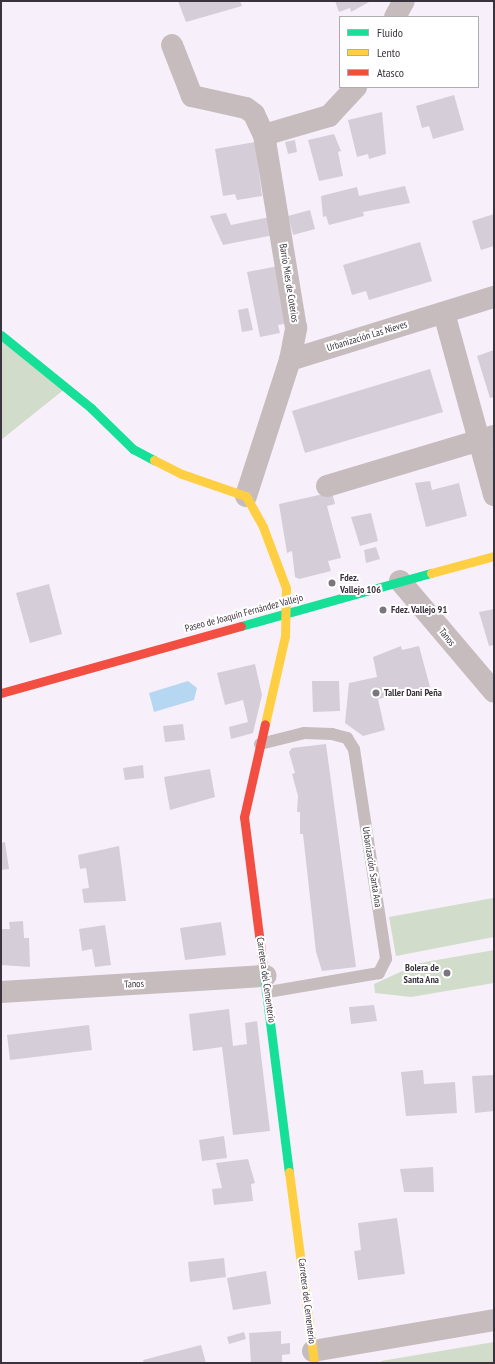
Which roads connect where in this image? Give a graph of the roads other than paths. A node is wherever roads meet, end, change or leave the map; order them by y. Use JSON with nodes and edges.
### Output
{"nodes":[{"id":1,"x":404,"y":1,"type":"edge"},
{"id":2,"x":396,"y":16,"type":"edge"},
{"id":3,"x":172,"y":46,"type":"dead end"},
{"id":4,"x":355,"y":88,"type":"edge"},
{"id":5,"x":264,"y":135,"type":"junction"},
{"id":6,"x":494,"y":297,"type":"edge"},
{"id":7,"x":444,"y":313,"type":"junction"},
{"id":8,"x":2,"y":337,"type":"edge"},
{"id":9,"x":290,"y":360,"type":"junction"},
{"id":10,"x":486,"y":438,"type":"edge"},
{"id":11,"x":327,"y":486,"type":"dead end"},
{"id":12,"x":494,"y":495,"type":"edge"},
{"id":13,"x":246,"y":496,"type":"junction"},
{"id":14,"x":494,"y":556,"type":"edge"},
{"id":15,"x":400,"y":581,"type":"junction"},
{"id":16,"x":288,"y":612,"type":"junction"},
{"id":17,"x":1,"y":692,"type":"edge"},
{"id":18,"x":494,"y":692,"type":"edge"},
{"id":19,"x":260,"y":744,"type":"junction"},
{"id":20,"x":267,"y":984,"type":"junction"},
{"id":21,"x":1,"y":992,"type":"edge"},
{"id":22,"x":494,"y":1320,"type":"edge"},
{"id":23,"x":314,"y":1357,"type":"edge"}],
"edges":[{"from":1,"to":2,"type":"street"},
{"from":3,"to":5,"type":"street","name":"Barrio Mies de Coterios"},
{"from":4,"to":5,"type":"street"},
{"from":5,"to":9,"type":"street","name":"Barrio Mies de Coterios"},
{"from":6,"to":7,"type":"street","name":"Urbanización Las Nieves"},
{"from":7,"to":9,"type":"street","name":"Urbanización Las Nieves"},
{"from":7,"to":10,"type":"street"},
{"from":8,"to":13,"type":"street"},
{"from":9,"to":13,"type":"street","name":"Barrio Mies de Coterios"},
{"from":10,"to":11,"type":"street"},
{"from":10,"to":12,"type":"street"},
{"from":13,"to":16,"type":"street"},
{"from":14,"to":15,"type":"street","name":"Paseo de Joaquín Fernández Vallejo"},
{"from":15,"to":16,"type":"street","name":"Paseo de Joaquín Fernández Vallejo"},
{"from":15,"to":18,"type":"street","name":"Tanos"},
{"from":16,"to":17,"type":"street","name":"Paseo de Joaquín Fernández Vallejo"},
{"from":16,"to":19,"type":"street","name":"Carretera del Cementerio"},
{"from":19,"to":20,"type":"street","name":"Carretera del Cementerio"},
{"from":19,"to":20,"type":"lane","name":"Urbanización Santa Ana"},
{"from":20,"to":21,"type":"street","name":"Tanos"},
{"from":20,"to":23,"type":"street","name":"Carretera del Cementerio"},
{"from":22,"to":23,"type":"street","name":"Carretera del Cementerio"}]}
